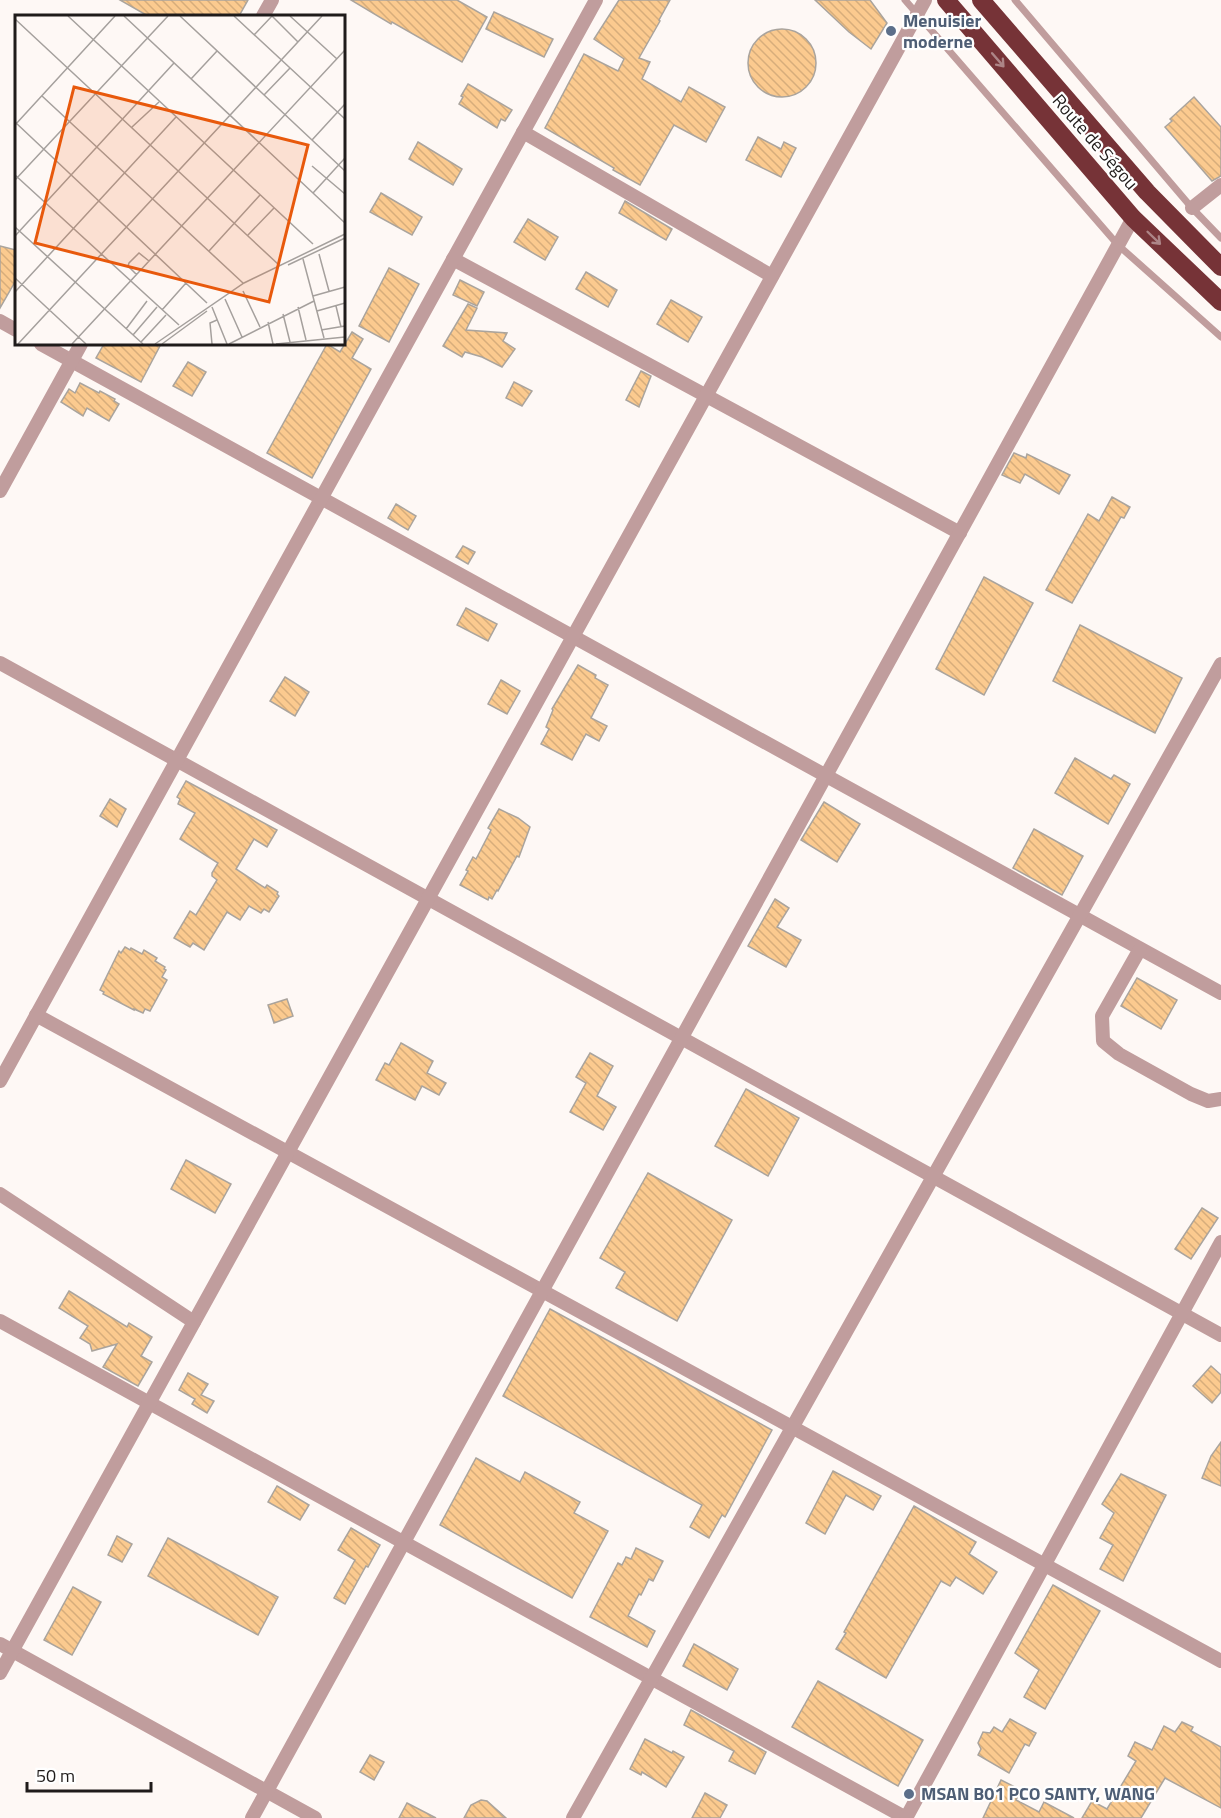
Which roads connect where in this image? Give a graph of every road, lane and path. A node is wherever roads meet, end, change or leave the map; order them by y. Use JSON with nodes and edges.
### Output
{"nodes":[{"id":1,"x":272,"y":0,"type":"edge"},
{"id":2,"x":596,"y":0,"type":"edge"},
{"id":3,"x":905,"y":0,"type":"edge"},
{"id":4,"x":925,"y":0,"type":"edge"},
{"id":5,"x":946,"y":0,"type":"edge"},
{"id":6,"x":981,"y":0,"type":"edge"},
{"id":7,"x":1015,"y":0,"type":"edge"},
{"id":8,"x":917,"y":14,"type":"junction"},
{"id":9,"x":264,"y":15,"type":"edge"},
{"id":10,"x":523,"y":132,"type":"junction"},
{"id":11,"x":1221,"y":185,"type":"edge"},
{"id":12,"x":1192,"y":208,"type":"junction"},
{"id":13,"x":1133,"y":218,"type":"junction"},
{"id":14,"x":1221,"y":238,"type":"edge"},
{"id":15,"x":1118,"y":245,"type":"junction"},
{"id":16,"x":453,"y":259,"type":"junction"},
{"id":17,"x":1221,"y":267,"type":"edge"},
{"id":18,"x":772,"y":276,"type":"junction"},
{"id":19,"x":1221,"y":302,"type":"edge"},
{"id":20,"x":0,"y":321,"type":"edge"},
{"id":21,"x":15,"y":329,"type":"edge"},
{"id":22,"x":1221,"y":337,"type":"edge"},
{"id":23,"x":43,"y":345,"type":"edge"},
{"id":24,"x":80,"y":345,"type":"edge"},
{"id":25,"x":72,"y":361,"type":"junction"},
{"id":26,"x":705,"y":397,"type":"junction"},
{"id":27,"x":0,"y":491,"type":"edge"},
{"id":28,"x":321,"y":498,"type":"junction"},
{"id":29,"x":960,"y":533,"type":"junction"},
{"id":30,"x":573,"y":636,"type":"junction"},
{"id":31,"x":0,"y":663,"type":"edge"},
{"id":32,"x":1221,"y":664,"type":"edge"},
{"id":33,"x":177,"y":760,"type":"junction"},
{"id":34,"x":825,"y":776,"type":"junction"},
{"id":35,"x":428,"y":899,"type":"junction"},
{"id":36,"x":1079,"y":916,"type":"junction"},
{"id":37,"x":1140,"y":949,"type":"junction"},
{"id":38,"x":1221,"y":993,"type":"edge"},
{"id":39,"x":36,"y":1015,"type":"junction"},
{"id":40,"x":681,"y":1038,"type":"junction"},
{"id":41,"x":0,"y":1081,"type":"edge"},
{"id":42,"x":1221,"y":1099,"type":"edge"},
{"id":43,"x":288,"y":1152,"type":"junction"},
{"id":44,"x":933,"y":1177,"type":"junction"},
{"id":45,"x":0,"y":1194,"type":"edge"},
{"id":46,"x":1221,"y":1242,"type":"edge"},
{"id":47,"x":542,"y":1291,"type":"junction"},
{"id":48,"x":1182,"y":1314,"type":"junction"},
{"id":49,"x":0,"y":1321,"type":"edge"},
{"id":50,"x":194,"y":1322,"type":"junction"},
{"id":51,"x":1221,"y":1335,"type":"edge"},
{"id":52,"x":149,"y":1402,"type":"junction"},
{"id":53,"x":792,"y":1428,"type":"junction"},
{"id":54,"x":403,"y":1542,"type":"junction"},
{"id":55,"x":1044,"y":1565,"type":"junction"},
{"id":56,"x":6,"y":1647,"type":"edge"},
{"id":57,"x":1221,"y":1661,"type":"edge"},
{"id":58,"x":0,"y":1673,"type":"edge"},
{"id":59,"x":652,"y":1678,"type":"junction"},
{"id":60,"x":266,"y":1791,"type":"junction"},
{"id":61,"x":252,"y":1818,"type":"edge"},
{"id":62,"x":315,"y":1818,"type":"edge"},
{"id":63,"x":573,"y":1818,"type":"edge"},
{"id":64,"x":906,"y":1818,"type":"edge"}],
"edges":[{"from":1,"to":9,"type":"street"},
{"from":2,"to":10,"type":"street"},
{"from":3,"to":8,"type":"lane"},
{"from":4,"to":8,"type":"street"},
{"from":5,"to":13,"type":"highway","name":"Route de Ségou","one_way":true},
{"from":6,"to":17,"type":"highway","name":"Route de Ségou"},
{"from":7,"to":12,"type":"lane"},
{"from":8,"to":15,"type":"lane"},
{"from":8,"to":18,"type":"street"},
{"from":10,"to":16,"type":"street"},
{"from":10,"to":18,"type":"street"},
{"from":11,"to":12,"type":"street"},
{"from":12,"to":14,"type":"lane"},
{"from":13,"to":15,"type":"street"},
{"from":13,"to":19,"type":"highway","name":"Route de Ségou","one_way":true},
{"from":15,"to":22,"type":"lane"},
{"from":15,"to":29,"type":"street"},
{"from":16,"to":26,"type":"street"},
{"from":16,"to":28,"type":"street"},
{"from":18,"to":26,"type":"street"},
{"from":20,"to":21,"type":"street"},
{"from":23,"to":25,"type":"street"},
{"from":24,"to":25,"type":"street"},
{"from":25,"to":27,"type":"street"},
{"from":25,"to":28,"type":"street"},
{"from":26,"to":29,"type":"street"},
{"from":26,"to":30,"type":"street"},
{"from":28,"to":30,"type":"street"},
{"from":28,"to":33,"type":"street"},
{"from":29,"to":34,"type":"street"},
{"from":30,"to":34,"type":"street"},
{"from":30,"to":35,"type":"street"},
{"from":31,"to":33,"type":"street"},
{"from":32,"to":36,"type":"street"},
{"from":33,"to":35,"type":"street"},
{"from":33,"to":39,"type":"street"},
{"from":34,"to":36,"type":"street"},
{"from":34,"to":40,"type":"street"},
{"from":35,"to":40,"type":"street"},
{"from":35,"to":43,"type":"street"},
{"from":36,"to":37,"type":"street"},
{"from":36,"to":44,"type":"street"},
{"from":37,"to":38,"type":"street"},
{"from":37,"to":42,"type":"street"},
{"from":39,"to":41,"type":"street"},
{"from":39,"to":43,"type":"street"},
{"from":40,"to":44,"type":"street"},
{"from":40,"to":47,"type":"street"},
{"from":43,"to":47,"type":"street"},
{"from":43,"to":50,"type":"street"},
{"from":44,"to":48,"type":"street"},
{"from":44,"to":53,"type":"street"},
{"from":45,"to":50,"type":"street"},
{"from":46,"to":48,"type":"street"},
{"from":47,"to":53,"type":"street"},
{"from":47,"to":54,"type":"street"},
{"from":48,"to":51,"type":"street"},
{"from":48,"to":55,"type":"street"},
{"from":49,"to":52,"type":"street"},
{"from":50,"to":52,"type":"street"},
{"from":52,"to":54,"type":"street"},
{"from":52,"to":56,"type":"street"},
{"from":53,"to":55,"type":"street"},
{"from":53,"to":59,"type":"street"},
{"from":54,"to":59,"type":"street"},
{"from":54,"to":60,"type":"street"},
{"from":55,"to":57,"type":"street"},
{"from":55,"to":64,"type":"street"},
{"from":56,"to":58,"type":"street"},
{"from":56,"to":60,"type":"street"},
{"from":59,"to":63,"type":"street"},
{"from":59,"to":64,"type":"street"},
{"from":60,"to":61,"type":"street"},
{"from":60,"to":62,"type":"street"}]}
